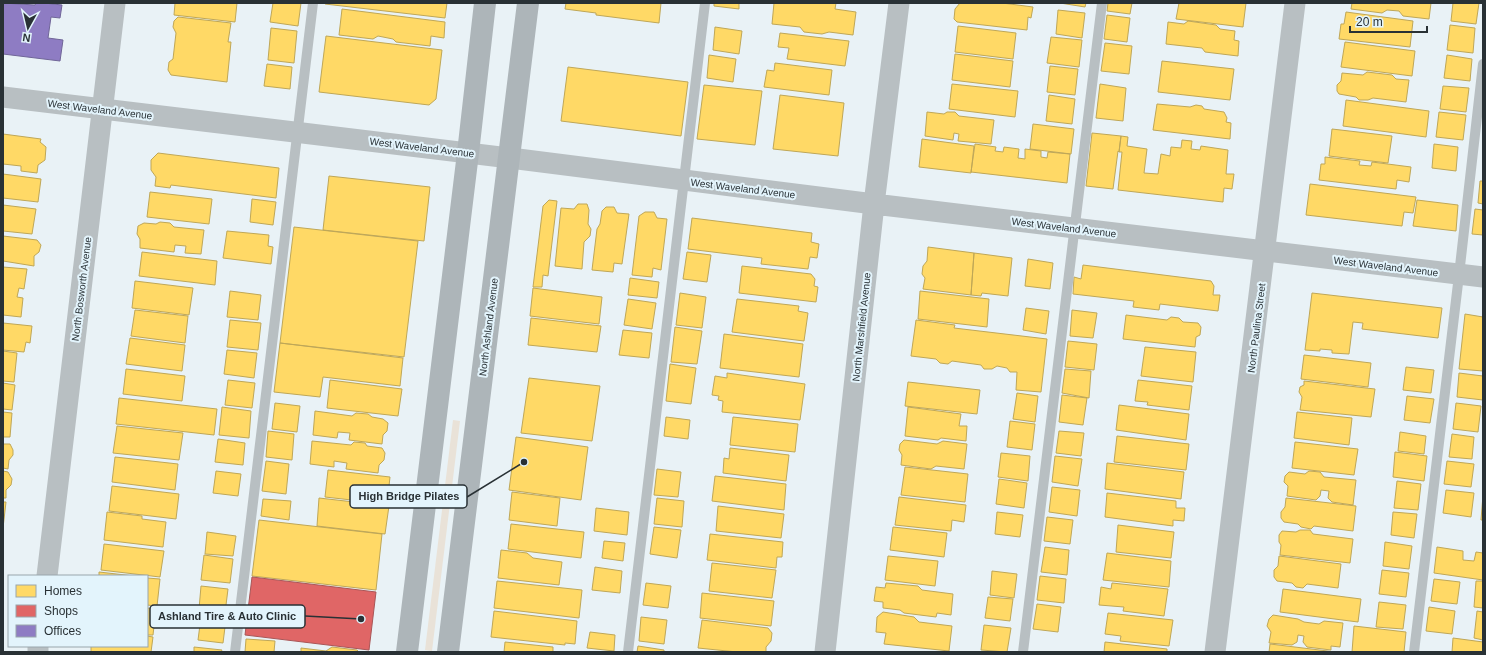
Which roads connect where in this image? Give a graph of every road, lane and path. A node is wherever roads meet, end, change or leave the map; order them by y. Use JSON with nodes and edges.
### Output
{"nodes":[{"id":1,"x":115,"y":3,"type":"edge"},
{"id":2,"x":313,"y":3,"type":"edge"},
{"id":3,"x":485,"y":3,"type":"edge"},
{"id":4,"x":528,"y":3,"type":"edge"},
{"id":5,"x":705,"y":3,"type":"edge"},
{"id":6,"x":899,"y":3,"type":"edge"},
{"id":7,"x":1102,"y":3,"type":"edge"},
{"id":8,"x":1295,"y":3,"type":"edge"},
{"id":9,"x":1483,"y":64,"type":"edge"},
{"id":10,"x":3,"y":97,"type":"edge"},
{"id":11,"x":102,"y":109,"type":"junction"},
{"id":12,"x":297,"y":132,"type":"junction"},
{"id":13,"x":468,"y":153,"type":"junction"},
{"id":14,"x":510,"y":158,"type":"junction"},
{"id":15,"x":683,"y":180,"type":"junction"},
{"id":16,"x":874,"y":204,"type":"junction"},
{"id":17,"x":1075,"y":229,"type":"junction"},
{"id":18,"x":1265,"y":252,"type":"junction"},
{"id":19,"x":1459,"y":274,"type":"junction"},
{"id":20,"x":1483,"y":277,"type":"edge"},
{"id":21,"x":47,"y":575,"type":"edge"},
{"id":22,"x":235,"y":652,"type":"edge"},
{"id":23,"x":407,"y":652,"type":"edge"},
{"id":24,"x":448,"y":652,"type":"edge"},
{"id":25,"x":628,"y":652,"type":"edge"},
{"id":26,"x":825,"y":652,"type":"edge"},
{"id":27,"x":1023,"y":652,"type":"edge"},
{"id":28,"x":1215,"y":652,"type":"edge"},
{"id":29,"x":1414,"y":652,"type":"edge"}],
"edges":[{"from":1,"to":11,"type":"street","name":"North Bosworth Avenue"},
{"from":2,"to":12,"type":"lane"},
{"from":3,"to":13,"type":"main road"},
{"from":4,"to":14,"type":"main road","name":"North Ashland Avenue"},
{"from":5,"to":15,"type":"lane"},
{"from":6,"to":16,"type":"street","name":"North Marshfield Avenue"},
{"from":7,"to":17,"type":"lane"},
{"from":8,"to":18,"type":"street","name":"North Paulina Street"},
{"from":9,"to":19,"type":"lane"},
{"from":10,"to":11,"type":"street","name":"West Waveland Avenue"},
{"from":11,"to":12,"type":"street","name":"West Waveland Avenue"},
{"from":11,"to":21,"type":"street","name":"North Bosworth Avenue"},
{"from":12,"to":13,"type":"street","name":"West Waveland Avenue"},
{"from":12,"to":22,"type":"lane"},
{"from":13,"to":14,"type":"street","name":"West Waveland Avenue"},
{"from":13,"to":23,"type":"main road"},
{"from":14,"to":15,"type":"street","name":"West Waveland Avenue"},
{"from":14,"to":24,"type":"main road","name":"North Ashland Avenue"},
{"from":15,"to":16,"type":"street","name":"West Waveland Avenue"},
{"from":15,"to":25,"type":"lane"},
{"from":16,"to":17,"type":"street","name":"West Waveland Avenue"},
{"from":16,"to":26,"type":"street","name":"North Marshfield Avenue"},
{"from":17,"to":18,"type":"street","name":"West Waveland Avenue"},
{"from":17,"to":27,"type":"lane"},
{"from":18,"to":19,"type":"street","name":"West Waveland Avenue"},
{"from":18,"to":28,"type":"street","name":"North Paulina Street"},
{"from":19,"to":20,"type":"street","name":"West Waveland Avenue"},
{"from":19,"to":29,"type":"lane"}]}
